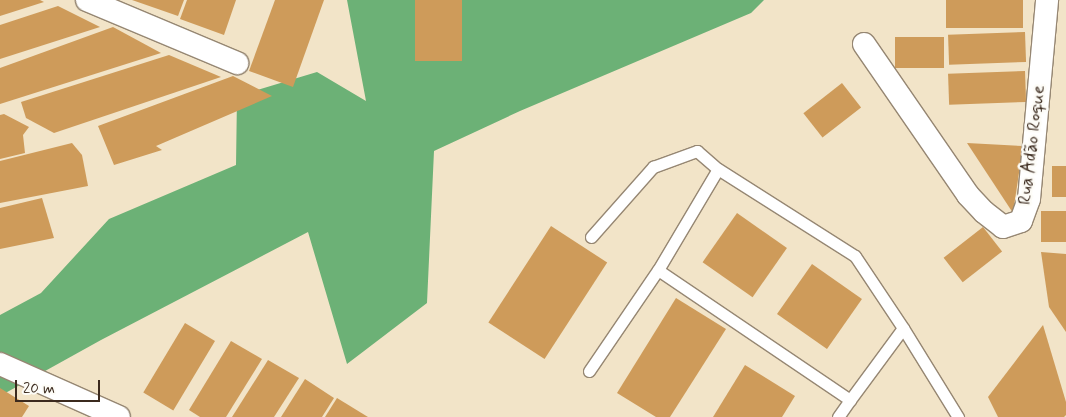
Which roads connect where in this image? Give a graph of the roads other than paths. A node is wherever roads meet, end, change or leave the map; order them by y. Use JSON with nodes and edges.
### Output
{"nodes":[{"id":1,"x":87,"y":0,"type":"edge"},
{"id":2,"x":1047,"y":0,"type":"edge"},
{"id":3,"x":864,"y":44,"type":"dead end"},
{"id":4,"x":237,"y":63,"type":"dead end"},
{"id":5,"x":718,"y":169,"type":"junction"},
{"id":6,"x":591,"y":238,"type":"dead end"},
{"id":7,"x":658,"y":270,"type":"junction"},
{"id":8,"x":903,"y":328,"type":"junction"},
{"id":9,"x":0,"y":364,"type":"edge"},
{"id":10,"x":589,"y":371,"type":"dead end"},
{"id":11,"x":850,"y":400,"type":"junction"},
{"id":12,"x":119,"y":417,"type":"edge"},
{"id":13,"x":838,"y":417,"type":"edge"},
{"id":14,"x":958,"y":417,"type":"edge"}],
"edges":[{"from":1,"to":4,"type":"street"},
{"from":2,"to":3,"type":"street","name":"Rua Adão Roque"},
{"from":5,"to":6,"type":"lane"},
{"from":5,"to":7,"type":"lane"},
{"from":5,"to":8,"type":"lane"},
{"from":7,"to":10,"type":"lane"},
{"from":7,"to":11,"type":"lane"},
{"from":8,"to":11,"type":"lane"},
{"from":8,"to":14,"type":"lane"},
{"from":9,"to":12,"type":"street"},
{"from":11,"to":13,"type":"lane"}]}
